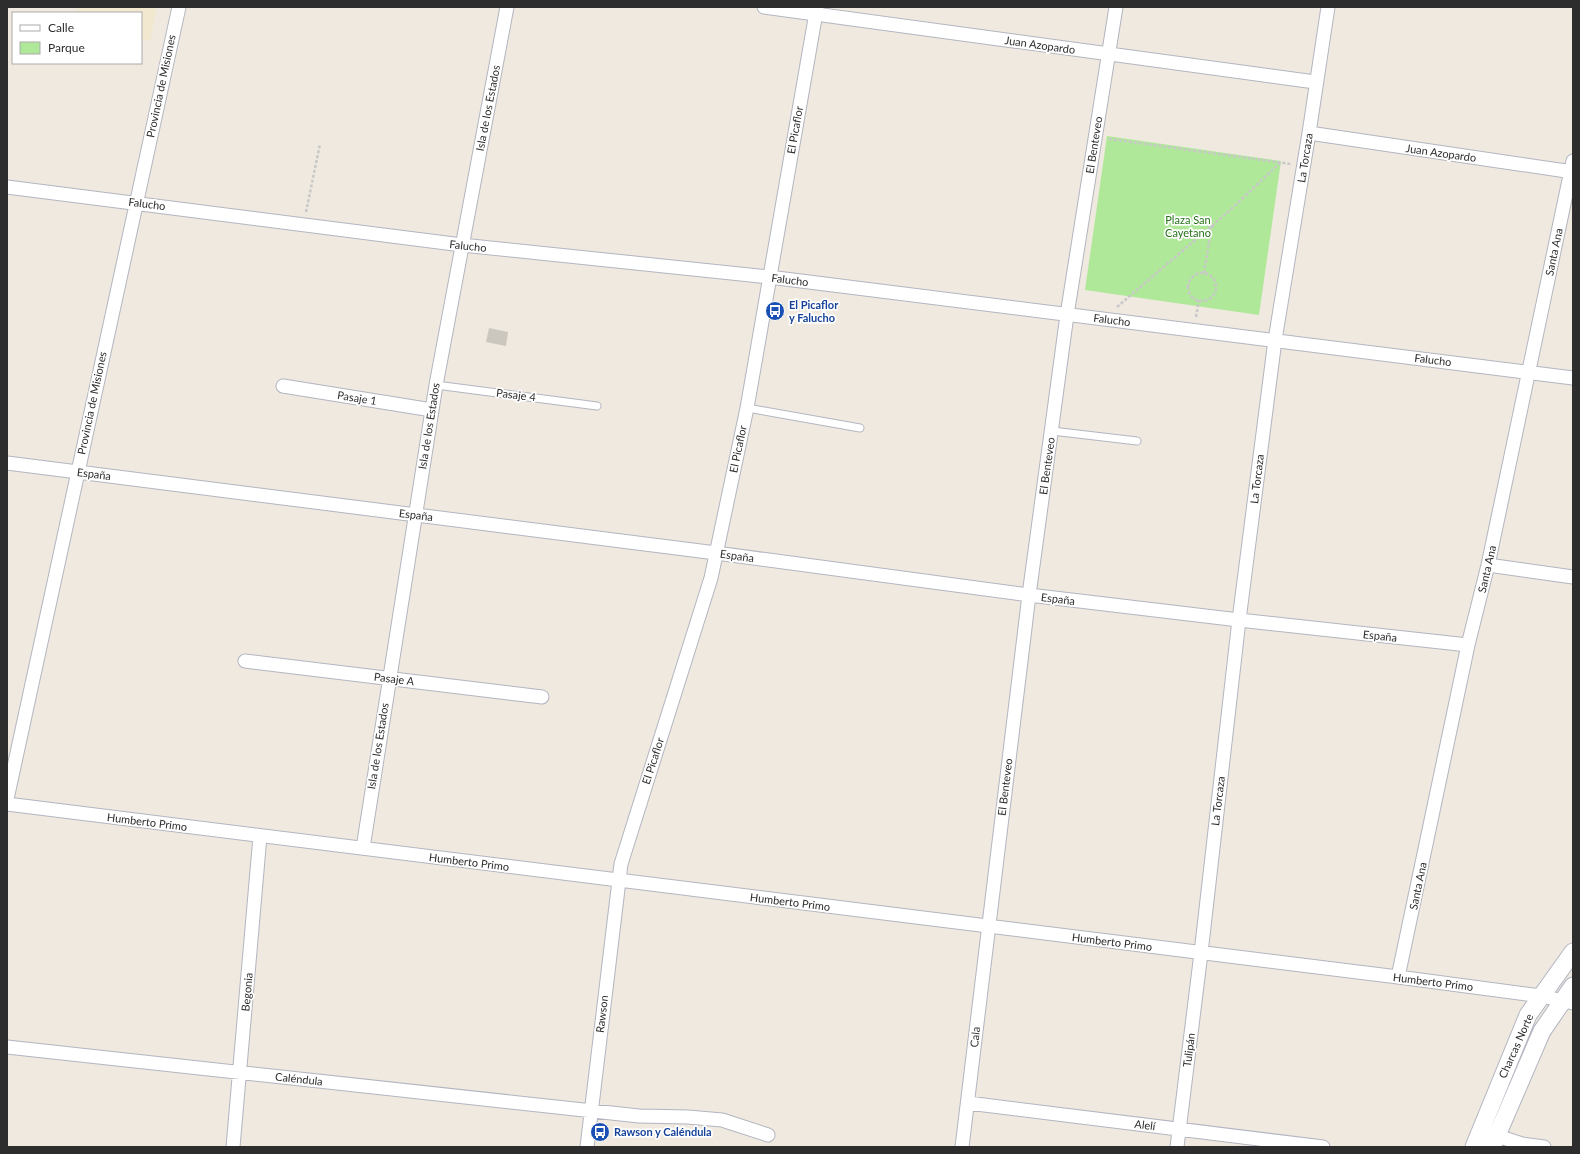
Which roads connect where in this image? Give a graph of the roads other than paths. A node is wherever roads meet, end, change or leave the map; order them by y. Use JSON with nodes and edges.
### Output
{"nodes":[{"id":1,"x":179,"y":7,"type":"edge"},
{"id":2,"x":507,"y":7,"type":"edge"},
{"id":3,"x":764,"y":7,"type":"edge"},
{"id":4,"x":1116,"y":7,"type":"edge"},
{"id":5,"x":1328,"y":7,"type":"edge"},
{"id":6,"x":816,"y":10,"type":"edge"},
{"id":7,"x":1108,"y":54,"type":"junction"},
{"id":8,"x":1315,"y":82,"type":"junction"},
{"id":9,"x":1309,"y":133,"type":"junction"},
{"id":10,"x":1572,"y":168,"type":"edge"},
{"id":11,"x":7,"y":187,"type":"edge"},
{"id":12,"x":136,"y":203,"type":"junction"},
{"id":13,"x":462,"y":245,"type":"junction"},
{"id":14,"x":769,"y":277,"type":"junction"},
{"id":15,"x":1067,"y":315,"type":"junction"},
{"id":16,"x":1275,"y":340,"type":"junction"},
{"id":17,"x":1528,"y":372,"type":"junction"},
{"id":18,"x":1573,"y":378,"type":"edge"},
{"id":19,"x":436,"y":385,"type":"junction"},
{"id":20,"x":283,"y":386,"type":"dead end"},
{"id":21,"x":597,"y":406,"type":"dead end"},
{"id":22,"x":747,"y":408,"type":"junction"},
{"id":23,"x":432,"y":410,"type":"junction"},
{"id":24,"x":860,"y":428,"type":"dead end"},
{"id":25,"x":1052,"y":431,"type":"junction"},
{"id":26,"x":1137,"y":441,"type":"dead end"},
{"id":27,"x":7,"y":464,"type":"edge"},
{"id":28,"x":77,"y":472,"type":"junction"},
{"id":29,"x":414,"y":515,"type":"junction"},
{"id":30,"x":716,"y":554,"type":"junction"},
{"id":31,"x":1488,"y":565,"type":"junction"},
{"id":32,"x":1573,"y":577,"type":"edge"},
{"id":33,"x":1029,"y":595,"type":"junction"},
{"id":34,"x":1239,"y":620,"type":"junction"},
{"id":35,"x":1468,"y":645,"type":"junction"},
{"id":36,"x":246,"y":661,"type":"dead end"},
{"id":37,"x":389,"y":678,"type":"junction"},
{"id":38,"x":542,"y":697,"type":"dead end"},
{"id":39,"x":7,"y":799,"type":"edge"},
{"id":40,"x":7,"y":804,"type":"edge"},
{"id":41,"x":260,"y":836,"type":"junction"},
{"id":42,"x":363,"y":848,"type":"junction"},
{"id":43,"x":618,"y":881,"type":"junction"},
{"id":44,"x":988,"y":926,"type":"junction"},
{"id":45,"x":1573,"y":952,"type":"edge"},
{"id":46,"x":1201,"y":953,"type":"junction"},
{"id":47,"x":1398,"y":977,"type":"junction"},
{"id":48,"x":1573,"y":986,"type":"edge"},
{"id":49,"x":1541,"y":996,"type":"junction"},
{"id":50,"x":1568,"y":1002,"type":"edge"},
{"id":51,"x":7,"y":1047,"type":"edge"},
{"id":52,"x":240,"y":1072,"type":"junction"},
{"id":53,"x":968,"y":1104,"type":"junction"},
{"id":54,"x":591,"y":1110,"type":"junction"},
{"id":55,"x":1179,"y":1129,"type":"junction"},
{"id":56,"x":1481,"y":1130,"type":"junction"},
{"id":57,"x":768,"y":1135,"type":"dead end"},
{"id":58,"x":1494,"y":1142,"type":"edge"},
{"id":59,"x":233,"y":1147,"type":"edge"},
{"id":60,"x":587,"y":1147,"type":"edge"},
{"id":61,"x":962,"y":1147,"type":"edge"},
{"id":62,"x":1177,"y":1147,"type":"edge"},
{"id":63,"x":1323,"y":1147,"type":"edge"},
{"id":64,"x":1474,"y":1147,"type":"edge"},
{"id":65,"x":1544,"y":1147,"type":"edge"}],
"edges":[{"from":1,"to":12,"type":"street","name":"Provincia de Misiones"},
{"from":2,"to":13,"type":"street","name":"Isla de los Estados"},
{"from":3,"to":6,"type":"street","name":"Juan Azopardo"},
{"from":4,"to":7,"type":"street","name":"El Benteveo"},
{"from":5,"to":8,"type":"street","name":"La Torcaza"},
{"from":6,"to":7,"type":"street","name":"Juan Azopardo"},
{"from":6,"to":14,"type":"street","name":"El Picaflor"},
{"from":7,"to":8,"type":"street","name":"Juan Azopardo"},
{"from":7,"to":15,"type":"street","name":"El Benteveo"},
{"from":8,"to":9,"type":"street","name":"La Torcaza"},
{"from":9,"to":10,"type":"street","name":"Juan Azopardo"},
{"from":9,"to":16,"type":"street","name":"La Torcaza"},
{"from":10,"to":17,"type":"street","name":"Santa Ana"},
{"from":11,"to":12,"type":"street","name":"Falucho"},
{"from":12,"to":13,"type":"street","name":"Falucho"},
{"from":12,"to":28,"type":"street","name":"Provincia de Misiones"},
{"from":13,"to":14,"type":"street","name":"Falucho"},
{"from":13,"to":19,"type":"street","name":"Isla de los Estados"},
{"from":14,"to":15,"type":"street","name":"Falucho"},
{"from":14,"to":22,"type":"street","name":"El Picaflor"},
{"from":15,"to":16,"type":"street","name":"Falucho"},
{"from":15,"to":25,"type":"street","name":"El Benteveo"},
{"from":16,"to":17,"type":"street","name":"Falucho"},
{"from":16,"to":34,"type":"street","name":"La Torcaza"},
{"from":17,"to":18,"type":"street","name":"Falucho"},
{"from":17,"to":31,"type":"street","name":"Santa Ana"},
{"from":19,"to":21,"type":"lane","name":"Pasaje 4"},
{"from":19,"to":23,"type":"street","name":"Isla de los Estados"},
{"from":20,"to":23,"type":"street","name":"Pasaje 1"},
{"from":22,"to":24,"type":"lane"},
{"from":22,"to":30,"type":"street","name":"El Picaflor"},
{"from":23,"to":29,"type":"street","name":"Isla de los Estados"},
{"from":25,"to":26,"type":"lane"},
{"from":25,"to":33,"type":"street","name":"El Benteveo"},
{"from":27,"to":28,"type":"street","name":"España"},
{"from":28,"to":29,"type":"street","name":"España"},
{"from":28,"to":39,"type":"street","name":"Provincia de Misiones"},
{"from":29,"to":30,"type":"street","name":"España"},
{"from":29,"to":37,"type":"street","name":"Isla de los Estados"},
{"from":30,"to":33,"type":"street","name":"España"},
{"from":30,"to":43,"type":"street","name":"El Picaflor"},
{"from":31,"to":32,"type":"street"},
{"from":31,"to":35,"type":"street","name":"Santa Ana"},
{"from":33,"to":34,"type":"street","name":"España"},
{"from":33,"to":44,"type":"street","name":"El Benteveo"},
{"from":34,"to":35,"type":"street","name":"España"},
{"from":34,"to":46,"type":"street","name":"La Torcaza"},
{"from":35,"to":47,"type":"street","name":"Santa Ana"},
{"from":36,"to":37,"type":"street","name":"Pasaje A"},
{"from":37,"to":38,"type":"street","name":"Pasaje A"},
{"from":37,"to":42,"type":"street","name":"Isla de los Estados"},
{"from":40,"to":41,"type":"street","name":"Humberto Primo"},
{"from":41,"to":42,"type":"street","name":"Humberto Primo"},
{"from":41,"to":52,"type":"street","name":"Begonia"},
{"from":42,"to":43,"type":"street","name":"Humberto Primo"},
{"from":43,"to":44,"type":"street","name":"Humberto Primo"},
{"from":43,"to":54,"type":"street","name":"Rawson"},
{"from":44,"to":46,"type":"street","name":"Humberto Primo"},
{"from":44,"to":53,"type":"street","name":"Cala"},
{"from":45,"to":49,"type":"street","name":"Charcas Norte"},
{"from":46,"to":47,"type":"street","name":"Humberto Primo"},
{"from":46,"to":55,"type":"street","name":"Tulipán"},
{"from":47,"to":49,"type":"street","name":"Humberto Primo"},
{"from":48,"to":50,"type":"street","name":"Charcas Norte"},
{"from":49,"to":50,"type":"street","name":"Humberto Primo"},
{"from":49,"to":56,"type":"street","name":"Charcas Norte"},
{"from":50,"to":58,"type":"street","name":"Charcas Norte"},
{"from":51,"to":52,"type":"street","name":"Caléndula"},
{"from":52,"to":54,"type":"street","name":"Caléndula"},
{"from":52,"to":59,"type":"street","name":"Begonia"},
{"from":53,"to":55,"type":"street","name":"Alelí"},
{"from":53,"to":61,"type":"street","name":"Cala"},
{"from":54,"to":57,"type":"street","name":"Caléndula"},
{"from":54,"to":60,"type":"street","name":"Rawson"},
{"from":55,"to":62,"type":"street","name":"Tulipán"},
{"from":55,"to":63,"type":"street","name":"Alelí"},
{"from":56,"to":58,"type":"street"},
{"from":56,"to":64,"type":"street","name":"Charcas Norte"},
{"from":58,"to":65,"type":"street"}]}
